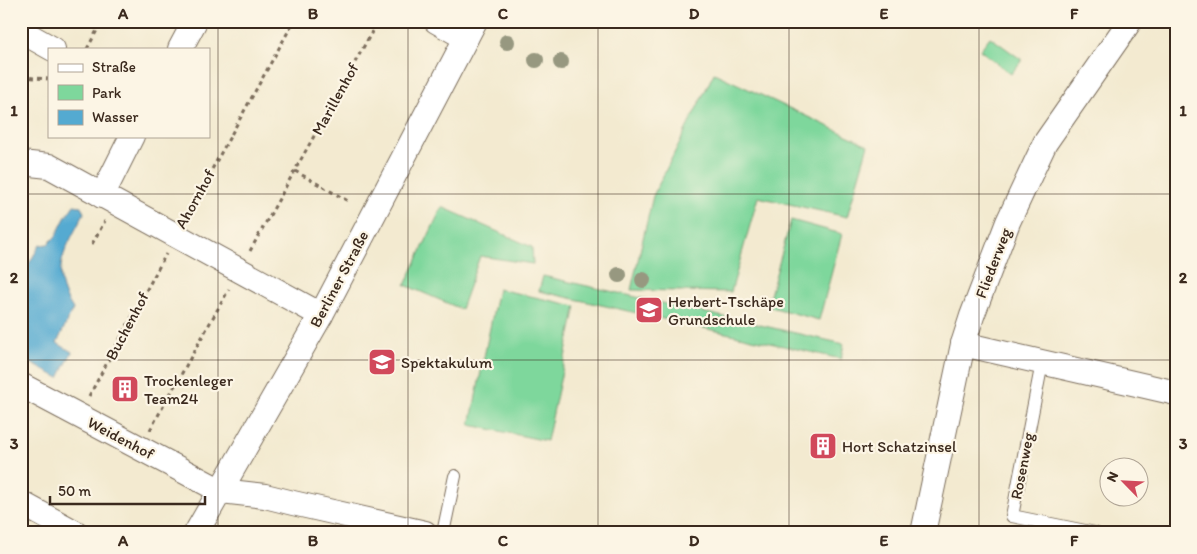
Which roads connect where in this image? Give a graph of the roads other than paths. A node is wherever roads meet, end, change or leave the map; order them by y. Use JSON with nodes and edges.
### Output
{"nodes":[{"id":1,"x":195,"y":21,"type":"edge"},
{"id":2,"x":436,"y":21,"type":"edge"},
{"id":3,"x":1130,"y":21,"type":"edge"},
{"id":4,"x":471,"y":30,"type":"edge"},
{"id":5,"x":21,"y":31,"type":"edge"},
{"id":6,"x":51,"y":48,"type":"edge"},
{"id":7,"x":181,"y":48,"type":"edge"},
{"id":8,"x":131,"y":138,"type":"edge"},
{"id":9,"x":21,"y":162,"type":"edge"},
{"id":10,"x":102,"y":196,"type":"junction"},
{"id":11,"x":321,"y":315,"type":"junction"},
{"id":12,"x":963,"y":344,"type":"junction"},
{"id":13,"x":1042,"y":363,"type":"junction"},
{"id":14,"x":21,"y":385,"type":"edge"},
{"id":15,"x":1176,"y":393,"type":"edge"},
{"id":16,"x":455,"y":476,"type":"dead end"},
{"id":17,"x":221,"y":491,"type":"junction"},
{"id":18,"x":21,"y":503,"type":"edge"},
{"id":19,"x":76,"y":533,"type":"edge"},
{"id":20,"x":196,"y":533,"type":"edge"},
{"id":21,"x":425,"y":533,"type":"edge"},
{"id":22,"x":443,"y":533,"type":"edge"},
{"id":23,"x":923,"y":533,"type":"edge"},
{"id":24,"x":1095,"y":533,"type":"edge"}],
"edges":[{"from":1,"to":7,"type":"street"},
{"from":2,"to":4,"type":"street"},
{"from":3,"to":12,"type":"street","name":"Fliederweg"},
{"from":4,"to":11,"type":"street","name":"Berliner Straße"},
{"from":5,"to":6,"type":"street"},
{"from":8,"to":10,"type":"street"},
{"from":9,"to":10,"type":"street"},
{"from":10,"to":11,"type":"street"},
{"from":11,"to":17,"type":"street","name":"Berliner Straße"},
{"from":12,"to":13,"type":"street"},
{"from":12,"to":23,"type":"street","name":"Fliederweg"},
{"from":13,"to":15,"type":"street"},
{"from":13,"to":24,"type":"lane","name":"Rosenweg"},
{"from":14,"to":17,"type":"street","name":"Weidenhof"},
{"from":16,"to":22,"type":"lane"},
{"from":17,"to":20,"type":"street","name":"Berliner Straße"},
{"from":17,"to":21,"type":"street"},
{"from":18,"to":19,"type":"street"}]}
